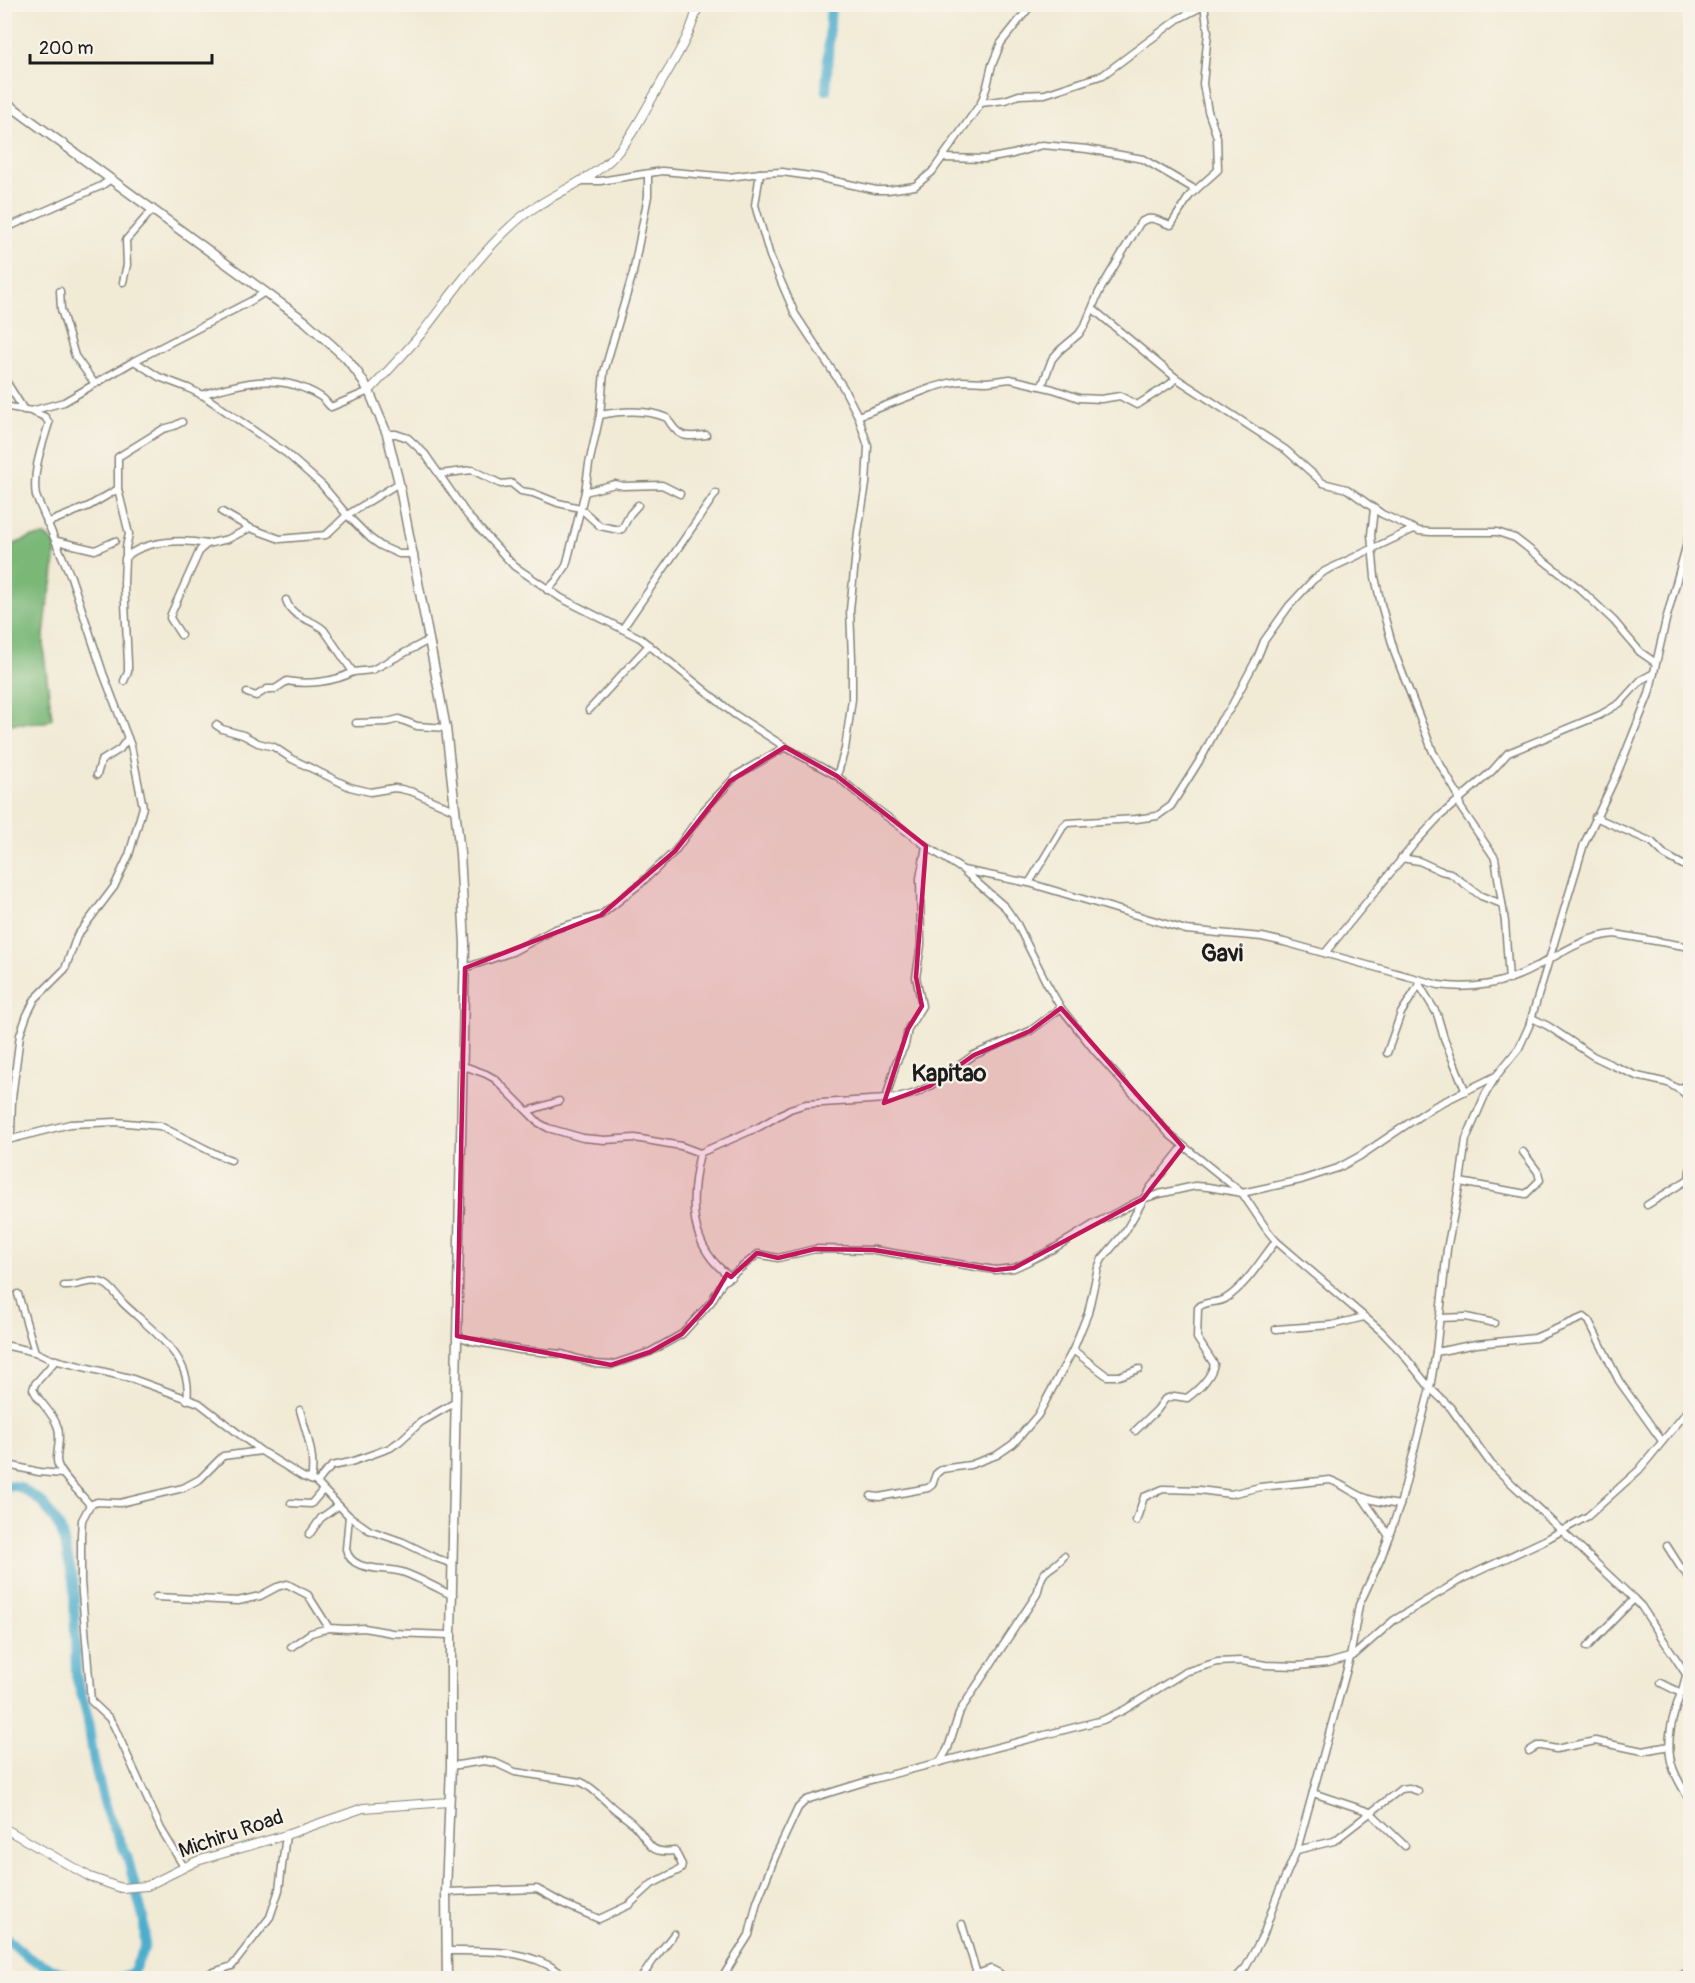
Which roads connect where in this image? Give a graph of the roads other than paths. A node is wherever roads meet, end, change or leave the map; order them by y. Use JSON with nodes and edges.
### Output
{"nodes":[{"id":1,"x":698,"y":4,"type":"edge"},
{"id":2,"x":1032,"y":4,"type":"edge"},
{"id":3,"x":1205,"y":5,"type":"edge"},
{"id":4,"x":4,"y":102,"type":"edge"},
{"id":5,"x":981,"y":103,"type":"junction"},
{"id":6,"x":942,"y":158,"type":"junction"},
{"id":7,"x":760,"y":173,"type":"junction"},
{"id":8,"x":648,"y":174,"type":"junction"},
{"id":9,"x":111,"y":179,"type":"junction"},
{"id":10,"x":579,"y":181,"type":"junction"},
{"id":11,"x":1196,"y":190,"type":"junction"},
{"id":12,"x":153,"y":209,"type":"junction"},
{"id":13,"x":4,"y":230,"type":"edge"},
{"id":14,"x":123,"y":282,"type":"dead end"},
{"id":15,"x":60,"y":291,"type":"dead end"},
{"id":16,"x":265,"y":292,"type":"junction"},
{"id":17,"x":1093,"y":309,"type":"junction"},
{"id":18,"x":134,"y":361,"type":"junction"},
{"id":19,"x":4,"y":378,"type":"edge"},
{"id":20,"x":1176,"y":378,"type":"junction"},
{"id":21,"x":95,"y":384,"type":"junction"},
{"id":22,"x":1042,"y":386,"type":"junction"},
{"id":23,"x":369,"y":391,"type":"junction"},
{"id":24,"x":201,"y":395,"type":"junction"},
{"id":25,"x":4,"y":406,"type":"edge"},
{"id":26,"x":28,"y":411,"type":"junction"},
{"id":27,"x":600,"y":415,"type":"junction"},
{"id":28,"x":858,"y":416,"type":"junction"},
{"id":29,"x":182,"y":422,"type":"dead end"},
{"id":30,"x":387,"y":434,"type":"junction"},
{"id":31,"x":706,"y":435,"type":"dead end"},
{"id":32,"x":440,"y":474,"type":"junction"},
{"id":33,"x":399,"y":483,"type":"junction"},
{"id":34,"x":117,"y":489,"type":"junction"},
{"id":35,"x":585,"y":492,"type":"junction"},
{"id":36,"x":716,"y":493,"type":"dead end"},
{"id":37,"x":680,"y":494,"type":"dead end"},
{"id":38,"x":638,"y":505,"type":"dead end"},
{"id":39,"x":580,"y":508,"type":"junction"},
{"id":40,"x":1374,"y":509,"type":"junction"},
{"id":41,"x":222,"y":512,"type":"dead end"},
{"id":42,"x":347,"y":515,"type":"junction"},
{"id":43,"x":47,"y":523,"type":"junction"},
{"id":44,"x":250,"y":528,"type":"junction"},
{"id":45,"x":1414,"y":529,"type":"junction"},
{"id":46,"x":1690,"y":532,"type":"edge"},
{"id":47,"x":57,"y":541,"type":"junction"},
{"id":48,"x":115,"y":542,"type":"dead end"},
{"id":49,"x":207,"y":544,"type":"junction"},
{"id":50,"x":1373,"y":549,"type":"junction"},
{"id":51,"x":414,"y":554,"type":"junction"},
{"id":52,"x":126,"y":556,"type":"junction"},
{"id":53,"x":547,"y":590,"type":"junction"},
{"id":54,"x":286,"y":600,"type":"dead end"},
{"id":55,"x":623,"y":628,"type":"junction"},
{"id":56,"x":181,"y":635,"type":"dead end"},
{"id":57,"x":429,"y":640,"type":"junction"},
{"id":58,"x":649,"y":645,"type":"junction"},
{"id":59,"x":1656,"y":663,"type":"junction"},
{"id":60,"x":353,"y":672,"type":"junction"},
{"id":61,"x":1654,"y":673,"type":"junction"},
{"id":62,"x":124,"y":681,"type":"dead end"},
{"id":63,"x":247,"y":693,"type":"dead end"},
{"id":64,"x":589,"y":710,"type":"dead end"},
{"id":65,"x":356,"y":723,"type":"dead end"},
{"id":66,"x":216,"y":725,"type":"dead end"},
{"id":67,"x":446,"y":728,"type":"junction"},
{"id":68,"x":128,"y":738,"type":"junction"},
{"id":69,"x":785,"y":747,"type":"junction"},
{"id":70,"x":97,"y":775,"type":"dead end"},
{"id":71,"x":837,"y":776,"type":"junction"},
{"id":72,"x":1458,"y":801,"type":"junction"},
{"id":73,"x":456,"y":811,"type":"junction"},
{"id":74,"x":1595,"y":817,"type":"junction"},
{"id":75,"x":926,"y":846,"type":"junction"},
{"id":76,"x":1401,"y":858,"type":"junction"},
{"id":77,"x":1690,"y":869,"type":"edge"},
{"id":78,"x":963,"y":870,"type":"junction"},
{"id":79,"x":1029,"y":883,"type":"junction"},
{"id":80,"x":1502,"y":904,"type":"junction"},
{"id":81,"x":1690,"y":947,"type":"edge"},
{"id":82,"x":1326,"y":953,"type":"junction"},
{"id":83,"x":1549,"y":959,"type":"junction"},
{"id":84,"x":465,"y":968,"type":"junction"},
{"id":85,"x":1509,"y":980,"type":"junction"},
{"id":86,"x":1420,"y":982,"type":"junction"},
{"id":87,"x":1060,"y":1008,"type":"junction"},
{"id":88,"x":1532,"y":1018,"type":"junction"},
{"id":89,"x":1387,"y":1053,"type":"dead end"},
{"id":90,"x":464,"y":1066,"type":"junction"},
{"id":91,"x":1497,"y":1075,"type":"junction"},
{"id":92,"x":1690,"y":1084,"type":"edge"},
{"id":93,"x":1679,"y":1089,"type":"junction"},
{"id":94,"x":1466,"y":1090,"type":"junction"},
{"id":95,"x":1690,"y":1098,"type":"edge"},
{"id":96,"x":886,"y":1099,"type":"junction"},
{"id":97,"x":559,"y":1101,"type":"dead end"},
{"id":98,"x":528,"y":1110,"type":"junction"},
{"id":99,"x":6,"y":1141,"type":"edge"},
{"id":100,"x":1183,"y":1147,"type":"junction"},
{"id":101,"x":1523,"y":1152,"type":"dead end"},
{"id":102,"x":700,"y":1153,"type":"junction"},
{"id":103,"x":231,"y":1160,"type":"dead end"},
{"id":104,"x":1690,"y":1170,"type":"edge"},
{"id":105,"x":1460,"y":1182,"type":"junction"},
{"id":106,"x":1242,"y":1193,"type":"junction"},
{"id":107,"x":1143,"y":1199,"type":"junction"},
{"id":108,"x":1647,"y":1205,"type":"dead end"},
{"id":109,"x":1276,"y":1241,"type":"junction"},
{"id":110,"x":720,"y":1269,"type":"junction"},
{"id":111,"x":731,"y":1277,"type":"junction"},
{"id":112,"x":722,"y":1283,"type":"junction"},
{"id":113,"x":64,"y":1286,"type":"dead end"},
{"id":114,"x":18,"y":1294,"type":"dead end"},
{"id":115,"x":1364,"y":1317,"type":"junction"},
{"id":116,"x":1440,"y":1318,"type":"junction"},
{"id":117,"x":1494,"y":1323,"type":"dead end"},
{"id":118,"x":1276,"y":1329,"type":"dead end"},
{"id":119,"x":457,"y":1336,"type":"junction"},
{"id":120,"x":4,"y":1345,"type":"edge"},
{"id":121,"x":1073,"y":1350,"type":"junction"},
{"id":122,"x":35,"y":1352,"type":"junction"},
{"id":123,"x":1436,"y":1352,"type":"junction"},
{"id":124,"x":56,"y":1360,"type":"junction"},
{"id":125,"x":1139,"y":1369,"type":"dead end"},
{"id":126,"x":1430,"y":1388,"type":"junction"},
{"id":127,"x":188,"y":1400,"type":"junction"},
{"id":128,"x":456,"y":1402,"type":"junction"},
{"id":129,"x":1690,"y":1408,"type":"edge"},
{"id":130,"x":300,"y":1410,"type":"dead end"},
{"id":131,"x":1135,"y":1431,"type":"dead end"},
{"id":132,"x":1662,"y":1441,"type":"junction"},
{"id":133,"x":261,"y":1451,"type":"junction"},
{"id":134,"x":4,"y":1464,"type":"edge"},
{"id":135,"x":62,"y":1474,"type":"junction"},
{"id":136,"x":314,"y":1482,"type":"junction"},
{"id":137,"x":323,"y":1490,"type":"junction"},
{"id":138,"x":871,"y":1496,"type":"dead end"},
{"id":139,"x":1362,"y":1496,"type":"junction"},
{"id":140,"x":291,"y":1503,"type":"dead end"},
{"id":141,"x":90,"y":1504,"type":"junction"},
{"id":142,"x":1400,"y":1505,"type":"junction"},
{"id":143,"x":338,"y":1506,"type":"junction"},
{"id":144,"x":349,"y":1516,"type":"junction"},
{"id":145,"x":1136,"y":1521,"type":"dead end"},
{"id":146,"x":1561,"y":1530,"type":"junction"},
{"id":147,"x":309,"y":1535,"type":"dead end"},
{"id":148,"x":1389,"y":1536,"type":"junction"},
{"id":149,"x":1666,"y":1546,"type":"dead end"},
{"id":150,"x":1064,"y":1556,"type":"dead end"},
{"id":151,"x":453,"y":1564,"type":"junction"},
{"id":152,"x":1690,"y":1578,"type":"edge"},
{"id":153,"x":453,"y":1596,"type":"junction"},
{"id":154,"x":156,"y":1597,"type":"dead end"},
{"id":155,"x":1635,"y":1599,"type":"junction"},
{"id":156,"x":328,"y":1628,"type":"junction"},
{"id":157,"x":451,"y":1635,"type":"junction"},
{"id":158,"x":291,"y":1647,"type":"dead end"},
{"id":159,"x":1587,"y":1647,"type":"dead end"},
{"id":160,"x":1350,"y":1658,"type":"junction"},
{"id":161,"x":1688,"y":1671,"type":"edge"},
{"id":162,"x":1690,"y":1680,"type":"edge"},
{"id":163,"x":1661,"y":1683,"type":"dead end"},
{"id":164,"x":1681,"y":1693,"type":"junction"},
{"id":165,"x":1669,"y":1746,"type":"junction"},
{"id":166,"x":1529,"y":1751,"type":"dead end"},
{"id":167,"x":940,"y":1762,"type":"junction"},
{"id":168,"x":451,"y":1766,"type":"junction"},
{"id":169,"x":1418,"y":1791,"type":"dead end"},
{"id":170,"x":1313,"y":1793,"type":"junction"},
{"id":171,"x":449,"y":1802,"type":"junction"},
{"id":172,"x":1690,"y":1802,"type":"edge"},
{"id":173,"x":1370,"y":1812,"type":"junction"},
{"id":174,"x":4,"y":1828,"type":"edge"},
{"id":175,"x":286,"y":1835,"type":"junction"},
{"id":176,"x":1405,"y":1846,"type":"dead end"},
{"id":177,"x":1297,"y":1850,"type":"junction"},
{"id":178,"x":184,"y":1867,"type":"junction"},
{"id":179,"x":446,"y":1892,"type":"junction"},
{"id":180,"x":962,"y":1924,"type":"dead end"},
{"id":181,"x":674,"y":1934,"type":"dead end"},
{"id":182,"x":446,"y":1951,"type":"junction"},
{"id":183,"x":1690,"y":1969,"type":"edge"},
{"id":184,"x":195,"y":1978,"type":"edge"},
{"id":185,"x":447,"y":1978,"type":"edge"},
{"id":186,"x":567,"y":1978,"type":"edge"},
{"id":187,"x":641,"y":1978,"type":"edge"},
{"id":188,"x":722,"y":1978,"type":"edge"},
{"id":189,"x":738,"y":1978,"type":"edge"},
{"id":190,"x":1005,"y":1978,"type":"edge"},
{"id":191,"x":1236,"y":1978,"type":"edge"},
{"id":192,"x":1677,"y":1978,"type":"edge"}],
"edges":[{"from":1,"to":10,"type":"street"},
{"from":2,"to":5,"type":"street"},
{"from":3,"to":5,"type":"street"},
{"from":3,"to":11,"type":"street"},
{"from":4,"to":9,"type":"main road"},
{"from":5,"to":6,"type":"street"},
{"from":6,"to":7,"type":"street"},
{"from":6,"to":11,"type":"street"},
{"from":7,"to":8,"type":"street"},
{"from":7,"to":28,"type":"street"},
{"from":8,"to":10,"type":"street"},
{"from":8,"to":27,"type":"street"},
{"from":9,"to":12,"type":"main road"},
{"from":9,"to":13,"type":"street"},
{"from":10,"to":23,"type":"street"},
{"from":11,"to":17,"type":"street"},
{"from":12,"to":14,"type":"street"},
{"from":12,"to":16,"type":"main road"},
{"from":15,"to":21,"type":"street"},
{"from":16,"to":18,"type":"street"},
{"from":16,"to":23,"type":"main road"},
{"from":17,"to":20,"type":"street"},
{"from":17,"to":22,"type":"street"},
{"from":18,"to":21,"type":"street"},
{"from":18,"to":24,"type":"street"},
{"from":19,"to":26,"type":"street"},
{"from":20,"to":22,"type":"street"},
{"from":20,"to":40,"type":"street"},
{"from":21,"to":26,"type":"street"},
{"from":22,"to":28,"type":"street"},
{"from":23,"to":24,"type":"street"},
{"from":23,"to":30,"type":"main road"},
{"from":24,"to":42,"type":"street"},
{"from":25,"to":26,"type":"street"},
{"from":26,"to":43,"type":"street"},
{"from":27,"to":31,"type":"street"},
{"from":27,"to":35,"type":"street"},
{"from":28,"to":71,"type":"street"},
{"from":29,"to":34,"type":"street"},
{"from":30,"to":32,"type":"street"},
{"from":30,"to":33,"type":"main road"},
{"from":32,"to":39,"type":"street"},
{"from":32,"to":53,"type":"street"},
{"from":33,"to":42,"type":"street"},
{"from":33,"to":51,"type":"main road"},
{"from":34,"to":43,"type":"street"},
{"from":34,"to":52,"type":"street"},
{"from":35,"to":37,"type":"street"},
{"from":35,"to":39,"type":"street"},
{"from":36,"to":55,"type":"street"},
{"from":38,"to":39,"type":"street"},
{"from":39,"to":53,"type":"street"},
{"from":40,"to":45,"type":"street"},
{"from":40,"to":50,"type":"street"},
{"from":41,"to":44,"type":"street"},
{"from":42,"to":44,"type":"street"},
{"from":42,"to":51,"type":"street"},
{"from":43,"to":47,"type":"street"},
{"from":44,"to":49,"type":"street"},
{"from":45,"to":50,"type":"street"},
{"from":45,"to":59,"type":"street"},
{"from":46,"to":59,"type":"street"},
{"from":47,"to":48,"type":"street"},
{"from":47,"to":68,"type":"street"},
{"from":49,"to":52,"type":"street"},
{"from":49,"to":56,"type":"street"},
{"from":50,"to":72,"type":"street"},
{"from":50,"to":79,"type":"street"},
{"from":51,"to":57,"type":"main road"},
{"from":52,"to":62,"type":"street"},
{"from":53,"to":55,"type":"street"},
{"from":54,"to":60,"type":"street"},
{"from":55,"to":58,"type":"street"},
{"from":57,"to":60,"type":"street"},
{"from":57,"to":67,"type":"main road"},
{"from":58,"to":64,"type":"street"},
{"from":58,"to":69,"type":"street"},
{"from":59,"to":61,"type":"street"},
{"from":60,"to":63,"type":"street"},
{"from":61,"to":72,"type":"street"},
{"from":61,"to":74,"type":"street"},
{"from":65,"to":67,"type":"street"},
{"from":66,"to":73,"type":"street"},
{"from":67,"to":73,"type":"main road"},
{"from":68,"to":70,"type":"street"},
{"from":68,"to":99,"type":"street"},
{"from":69,"to":71,"type":"street"},
{"from":69,"to":84,"type":"street"},
{"from":71,"to":75,"type":"street"},
{"from":72,"to":76,"type":"street"},
{"from":72,"to":80,"type":"street"},
{"from":73,"to":84,"type":"main road"},
{"from":74,"to":77,"type":"street"},
{"from":74,"to":83,"type":"street"},
{"from":75,"to":78,"type":"street"},
{"from":75,"to":96,"type":"street"},
{"from":76,"to":80,"type":"street"},
{"from":76,"to":82,"type":"street"},
{"from":78,"to":79,"type":"street"},
{"from":78,"to":87,"type":"street"},
{"from":79,"to":82,"type":"street"},
{"from":80,"to":85,"type":"street"},
{"from":81,"to":83,"type":"street"},
{"from":82,"to":86,"type":"street"},
{"from":83,"to":85,"type":"street"},
{"from":83,"to":88,"type":"street"},
{"from":84,"to":90,"type":"main road"},
{"from":85,"to":86,"type":"street"},
{"from":86,"to":89,"type":"street"},
{"from":86,"to":94,"type":"street"},
{"from":87,"to":96,"type":"street"},
{"from":87,"to":100,"type":"street"},
{"from":88,"to":91,"type":"street"},
{"from":88,"to":93,"type":"street"},
{"from":90,"to":98,"type":"street"},
{"from":90,"to":119,"type":"main road"},
{"from":91,"to":94,"type":"street"},
{"from":91,"to":105,"type":"street"},
{"from":92,"to":93,"type":"street"},
{"from":93,"to":95,"type":"street"},
{"from":94,"to":106,"type":"street"},
{"from":96,"to":102,"type":"street"},
{"from":97,"to":98,"type":"street"},
{"from":98,"to":102,"type":"street"},
{"from":99,"to":103,"type":"street"},
{"from":100,"to":106,"type":"street"},
{"from":100,"to":107,"type":"street"},
{"from":101,"to":105,"type":"street"},
{"from":102,"to":110,"type":"street"},
{"from":104,"to":108,"type":"street"},
{"from":105,"to":116,"type":"street"},
{"from":106,"to":107,"type":"street"},
{"from":106,"to":109,"type":"street"},
{"from":107,"to":111,"type":"street"},
{"from":107,"to":121,"type":"street"},
{"from":109,"to":115,"type":"street"},
{"from":109,"to":131,"type":"street"},
{"from":110,"to":111,"type":"street"},
{"from":110,"to":112,"type":"street"},
{"from":111,"to":112,"type":"street"},
{"from":112,"to":119,"type":"street"},
{"from":113,"to":127,"type":"street"},
{"from":114,"to":122,"type":"street"},
{"from":115,"to":118,"type":"street"},
{"from":115,"to":126,"type":"street"},
{"from":116,"to":117,"type":"street"},
{"from":116,"to":123,"type":"street"},
{"from":119,"to":128,"type":"main road"},
{"from":120,"to":122,"type":"street"},
{"from":121,"to":125,"type":"street"},
{"from":121,"to":138,"type":"street"},
{"from":122,"to":124,"type":"street"},
{"from":123,"to":126,"type":"street"},
{"from":123,"to":132,"type":"street"},
{"from":124,"to":127,"type":"street"},
{"from":124,"to":135,"type":"street"},
{"from":126,"to":142,"type":"street"},
{"from":126,"to":146,"type":"street"},
{"from":127,"to":133,"type":"street"},
{"from":128,"to":136,"type":"street"},
{"from":128,"to":151,"type":"main road"},
{"from":129,"to":132,"type":"street"},
{"from":130,"to":136,"type":"street"},
{"from":132,"to":146,"type":"street"},
{"from":133,"to":136,"type":"street"},
{"from":133,"to":141,"type":"street"},
{"from":134,"to":135,"type":"street"},
{"from":135,"to":141,"type":"street"},
{"from":136,"to":137,"type":"street"},
{"from":137,"to":140,"type":"street"},
{"from":137,"to":143,"type":"street"},
{"from":139,"to":142,"type":"street"},
{"from":139,"to":145,"type":"street"},
{"from":139,"to":148,"type":"street"},
{"from":141,"to":178,"type":"street"},
{"from":142,"to":148,"type":"street"},
{"from":143,"to":144,"type":"street"},
{"from":143,"to":147,"type":"street"},
{"from":144,"to":151,"type":"street"},
{"from":144,"to":153,"type":"street"},
{"from":146,"to":155,"type":"street"},
{"from":146,"to":160,"type":"street"},
{"from":148,"to":160,"type":"street"},
{"from":149,"to":152,"type":"street"},
{"from":150,"to":167,"type":"street"},
{"from":151,"to":153,"type":"main road"},
{"from":153,"to":157,"type":"main road"},
{"from":154,"to":156,"type":"street"},
{"from":155,"to":159,"type":"street"},
{"from":155,"to":161,"type":"street"},
{"from":156,"to":157,"type":"street"},
{"from":156,"to":158,"type":"street"},
{"from":157,"to":168,"type":"main road"},
{"from":160,"to":167,"type":"street"},
{"from":160,"to":170,"type":"street"},
{"from":161,"to":162,"type":"street"},
{"from":161,"to":164,"type":"street"},
{"from":163,"to":164,"type":"street"},
{"from":164,"to":165,"type":"street"},
{"from":165,"to":166,"type":"street"},
{"from":165,"to":172,"type":"street"},
{"from":167,"to":188,"type":"street"},
{"from":168,"to":171,"type":"main road"},
{"from":168,"to":179,"type":"street"},
{"from":169,"to":173,"type":"street"},
{"from":170,"to":173,"type":"street"},
{"from":170,"to":177,"type":"street"},
{"from":171,"to":175,"type":"street","name":"Michiru Road"},
{"from":171,"to":179,"type":"main road"},
{"from":173,"to":176,"type":"street"},
{"from":173,"to":177,"type":"street"},
{"from":174,"to":178,"type":"street","name":"Michiru Road"},
{"from":175,"to":178,"type":"street","name":"Michiru Road"},
{"from":175,"to":184,"type":"street"},
{"from":177,"to":191,"type":"street"},
{"from":179,"to":182,"type":"main road"},
{"from":180,"to":190,"type":"street"},
{"from":181,"to":187,"type":"street"},
{"from":182,"to":185,"type":"main road"},
{"from":182,"to":186,"type":"street"},
{"from":183,"to":192,"type":"street"},
{"from":188,"to":189,"type":"street"}]}
